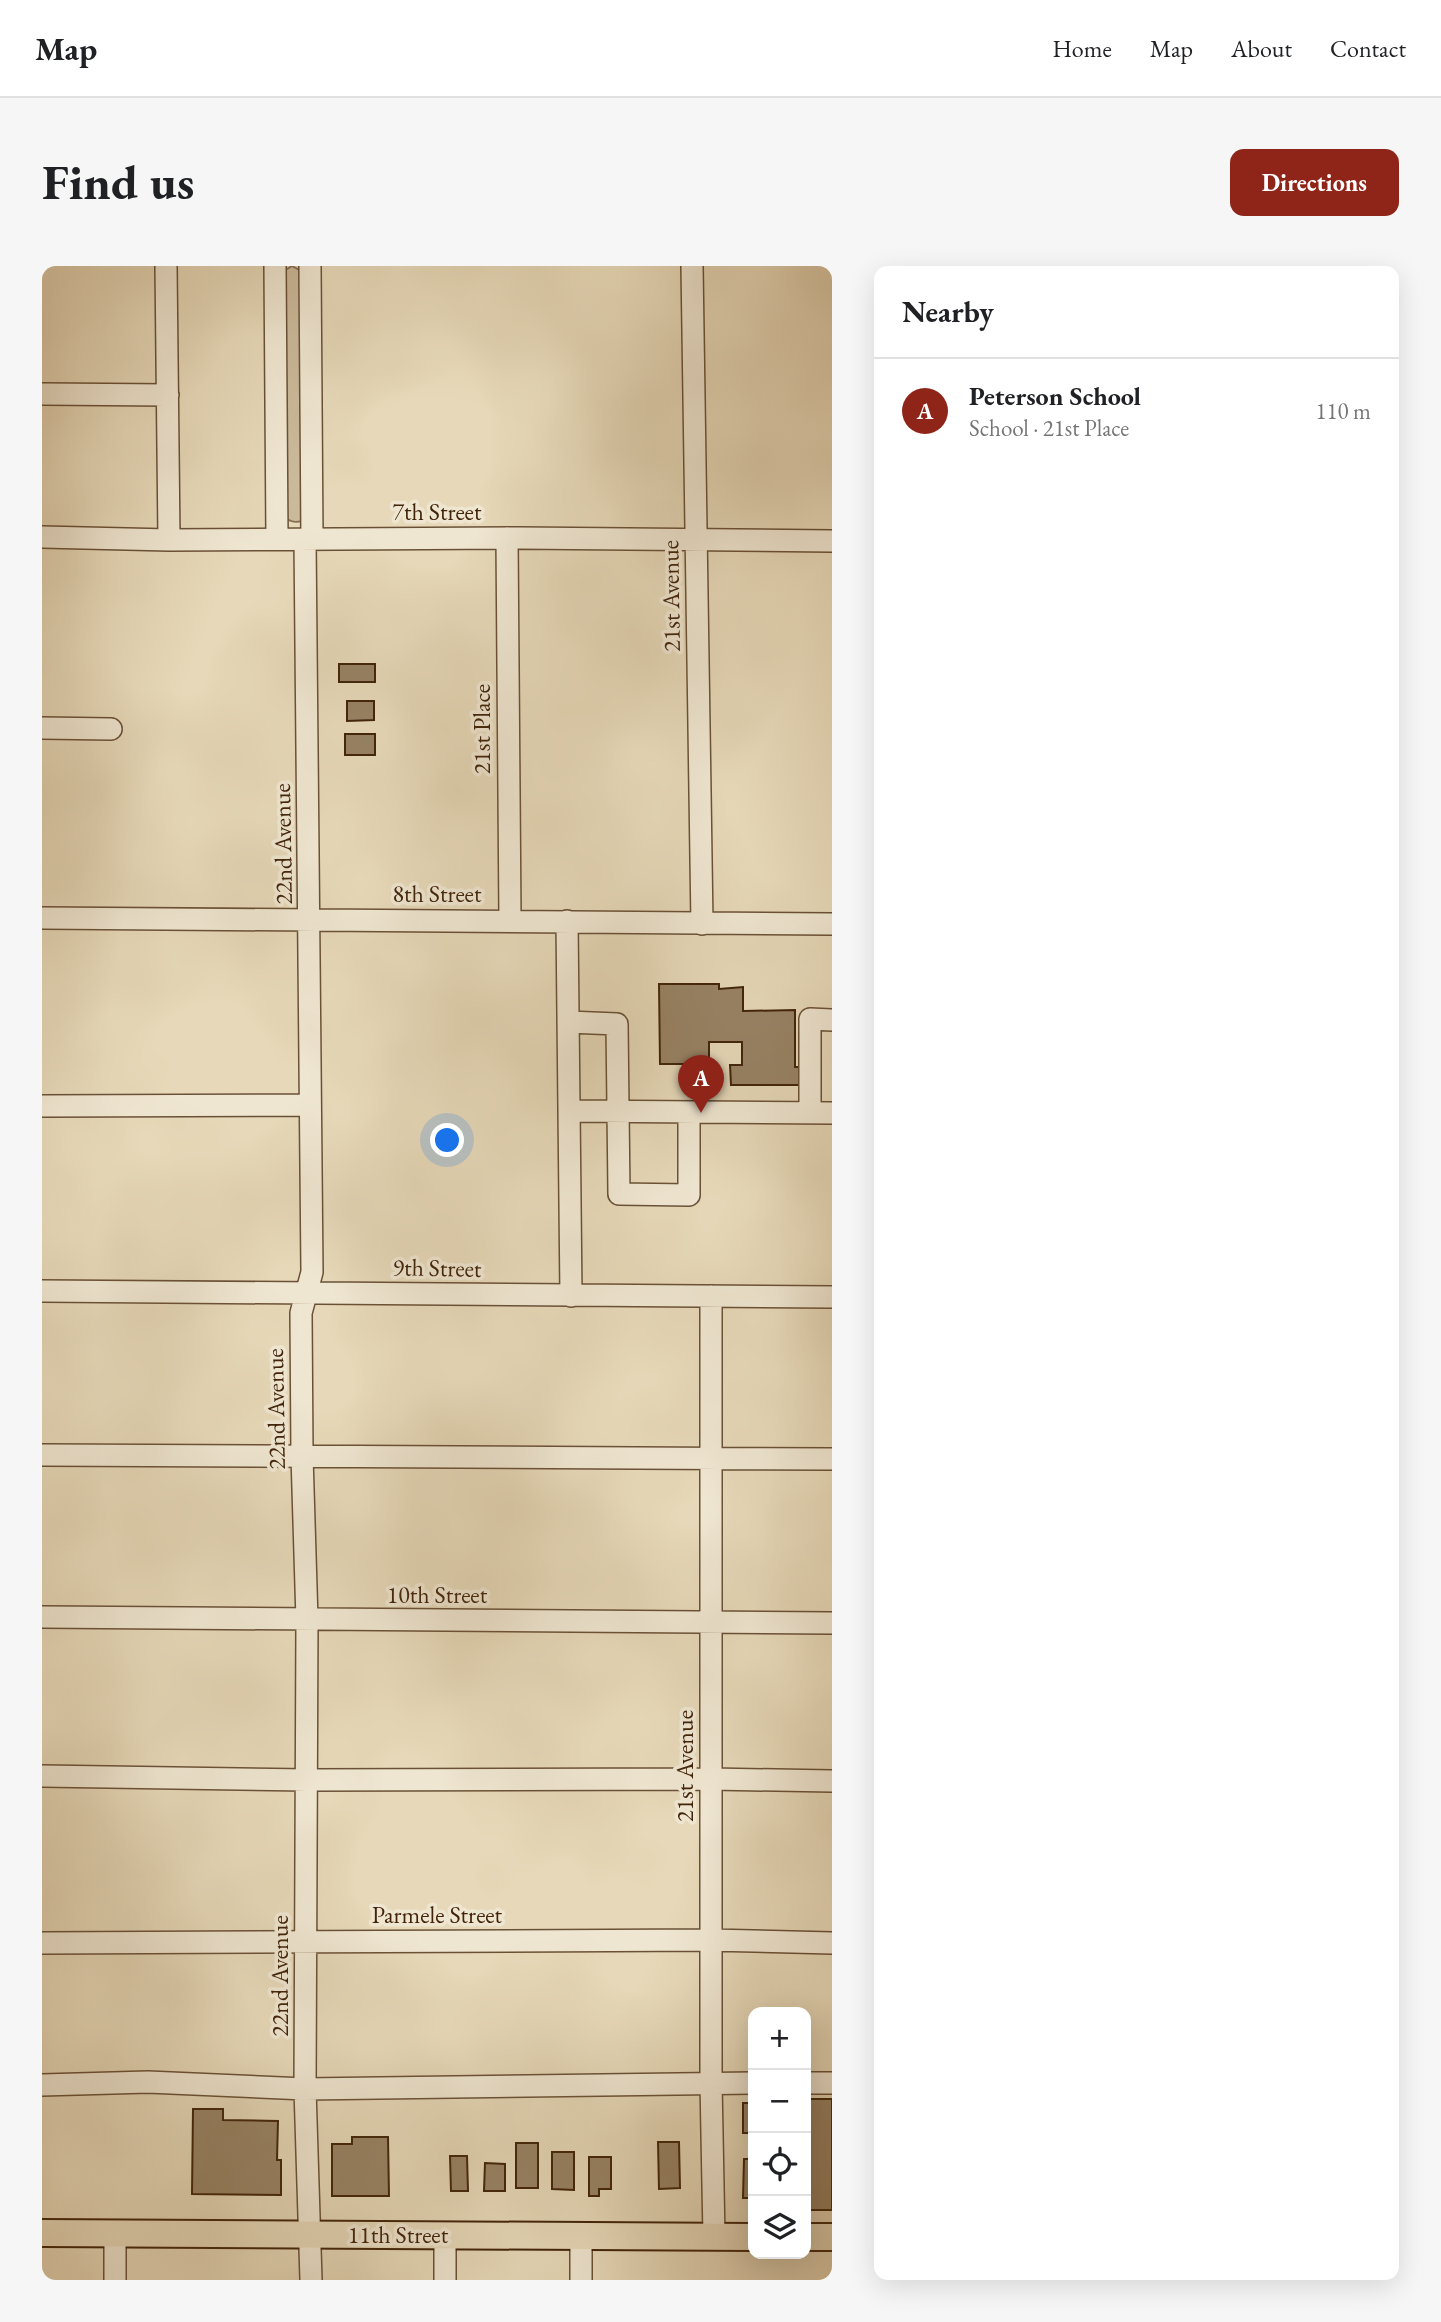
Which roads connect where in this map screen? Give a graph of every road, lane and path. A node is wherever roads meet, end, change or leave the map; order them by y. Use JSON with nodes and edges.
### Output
{"nodes":[{"id":1,"x":166,"y":266,"type":"edge"},
{"id":2,"x":275,"y":266,"type":"edge"},
{"id":3,"x":310,"y":266,"type":"edge"},
{"id":4,"x":692,"y":266,"type":"edge"},
{"id":5,"x":42,"y":394,"type":"edge"},
{"id":6,"x":168,"y":395,"type":"junction"},
{"id":7,"x":42,"y":537,"type":"edge"},
{"id":8,"x":507,"y":538,"type":"junction"},
{"id":9,"x":277,"y":539,"type":"junction"},
{"id":10,"x":308,"y":539,"type":"junction"},
{"id":11,"x":169,"y":540,"type":"junction"},
{"id":12,"x":697,"y":540,"type":"junction"},
{"id":13,"x":832,"y":541,"type":"edge"},
{"id":14,"x":42,"y":728,"type":"edge"},
{"id":15,"x":111,"y":729,"type":"dead end"},
{"id":16,"x":42,"y":918,"type":"edge"},
{"id":17,"x":310,"y":920,"type":"junction"},
{"id":18,"x":510,"y":920,"type":"junction"},
{"id":19,"x":567,"y":921,"type":"junction"},
{"id":20,"x":832,"y":924,"type":"edge"},
{"id":21,"x":702,"y":925,"type":"junction"},
{"id":22,"x":832,"y":1020,"type":"edge"},
{"id":23,"x":568,"y":1021,"type":"junction"},
{"id":24,"x":42,"y":1105,"type":"edge"},
{"id":25,"x":309,"y":1105,"type":"junction"},
{"id":26,"x":569,"y":1111,"type":"junction"},
{"id":27,"x":617,"y":1112,"type":"junction"},
{"id":28,"x":689,"y":1112,"type":"junction"},
{"id":29,"x":810,"y":1113,"type":"junction"},
{"id":30,"x":832,"y":1113,"type":"edge"},
{"id":31,"x":42,"y":1290,"type":"edge"},
{"id":32,"x":307,"y":1293,"type":"junction"},
{"id":33,"x":571,"y":1296,"type":"junction"},
{"id":34,"x":710,"y":1296,"type":"junction"},
{"id":35,"x":832,"y":1297,"type":"edge"},
{"id":36,"x":42,"y":1455,"type":"edge"},
{"id":37,"x":302,"y":1455,"type":"junction"},
{"id":38,"x":711,"y":1458,"type":"junction"},
{"id":39,"x":832,"y":1459,"type":"edge"},
{"id":40,"x":42,"y":1617,"type":"edge"},
{"id":41,"x":307,"y":1620,"type":"junction"},
{"id":42,"x":712,"y":1622,"type":"junction"},
{"id":43,"x":832,"y":1623,"type":"edge"},
{"id":44,"x":42,"y":1776,"type":"edge"},
{"id":45,"x":711,"y":1779,"type":"junction"},
{"id":46,"x":307,"y":1780,"type":"junction"},
{"id":47,"x":832,"y":1781,"type":"edge"},
{"id":48,"x":711,"y":1940,"type":"junction"},
{"id":49,"x":307,"y":1942,"type":"junction"},
{"id":50,"x":42,"y":1943,"type":"edge"},
{"id":51,"x":832,"y":1943,"type":"edge"},
{"id":52,"x":711,"y":2083,"type":"junction"},
{"id":53,"x":748,"y":2083,"type":"edge"},
{"id":54,"x":811,"y":2083,"type":"edge"},
{"id":55,"x":832,"y":2083,"type":"edge"},
{"id":56,"x":42,"y":2085,"type":"edge"},
{"id":57,"x":305,"y":2089,"type":"junction"},
{"id":58,"x":42,"y":2233,"type":"edge"},
{"id":59,"x":115,"y":2234,"type":"junction"},
{"id":60,"x":311,"y":2235,"type":"junction"},
{"id":61,"x":445,"y":2235,"type":"junction"},
{"id":62,"x":581,"y":2236,"type":"junction"},
{"id":63,"x":832,"y":2236,"type":"edge"},
{"id":64,"x":714,"y":2237,"type":"junction"},
{"id":65,"x":748,"y":2237,"type":"edge"},
{"id":66,"x":811,"y":2237,"type":"edge"},
{"id":67,"x":115,"y":2280,"type":"edge"},
{"id":68,"x":311,"y":2280,"type":"edge"},
{"id":69,"x":446,"y":2280,"type":"edge"},
{"id":70,"x":581,"y":2280,"type":"edge"}],
"edges":[{"from":1,"to":6,"type":"street"},
{"from":2,"to":9,"type":"street"},
{"from":3,"to":10,"type":"street","name":"22nd Avenue"},
{"from":4,"to":12,"type":"street","name":"21st Avenue"},
{"from":5,"to":6,"type":"street"},
{"from":6,"to":11,"type":"street"},
{"from":7,"to":11,"type":"street","name":"7th Street"},
{"from":8,"to":10,"type":"street","name":"7th Street"},
{"from":8,"to":12,"type":"street","name":"7th Street"},
{"from":8,"to":18,"type":"street","name":"21st Place"},
{"from":9,"to":10,"type":"street","name":"7th Street"},
{"from":9,"to":11,"type":"street","name":"7th Street"},
{"from":10,"to":17,"type":"street","name":"22nd Avenue"},
{"from":12,"to":13,"type":"street","name":"7th Street"},
{"from":12,"to":21,"type":"street","name":"21st Avenue"},
{"from":14,"to":15,"type":"street"},
{"from":16,"to":17,"type":"street","name":"8th Street"},
{"from":17,"to":18,"type":"street","name":"8th Street"},
{"from":17,"to":25,"type":"street","name":"22nd Avenue"},
{"from":18,"to":19,"type":"street","name":"8th Street"},
{"from":19,"to":21,"type":"street","name":"8th Street"},
{"from":19,"to":23,"type":"street"},
{"from":20,"to":21,"type":"street","name":"8th Street"},
{"from":22,"to":29,"type":"street"},
{"from":23,"to":26,"type":"street"},
{"from":23,"to":27,"type":"street"},
{"from":24,"to":25,"type":"street"},
{"from":25,"to":32,"type":"street","name":"22nd Avenue"},
{"from":26,"to":27,"type":"street"},
{"from":26,"to":33,"type":"street"},
{"from":27,"to":28,"type":"street"},
{"from":27,"to":28,"type":"street"},
{"from":28,"to":29,"type":"street"},
{"from":29,"to":30,"type":"street"},
{"from":31,"to":32,"type":"street","name":"9th Street"},
{"from":32,"to":33,"type":"street","name":"9th Street"},
{"from":32,"to":37,"type":"street","name":"22nd Avenue"},
{"from":33,"to":34,"type":"street","name":"9th Street"},
{"from":34,"to":35,"type":"street","name":"9th Street"},
{"from":34,"to":38,"type":"street","name":"21st Avenue"},
{"from":36,"to":37,"type":"street"},
{"from":37,"to":38,"type":"street"},
{"from":37,"to":41,"type":"street","name":"22nd Avenue"},
{"from":38,"to":39,"type":"street"},
{"from":38,"to":42,"type":"street","name":"21st Avenue"},
{"from":40,"to":41,"type":"street","name":"10th Street"},
{"from":41,"to":42,"type":"street","name":"10th Street"},
{"from":41,"to":46,"type":"street","name":"22nd Avenue"},
{"from":42,"to":43,"type":"street","name":"10th Street"},
{"from":42,"to":45,"type":"street","name":"21st Avenue"},
{"from":44,"to":46,"type":"street"},
{"from":45,"to":46,"type":"street"},
{"from":45,"to":47,"type":"street"},
{"from":45,"to":48,"type":"street","name":"21st Avenue"},
{"from":46,"to":49,"type":"street","name":"22nd Avenue"},
{"from":48,"to":49,"type":"street","name":"Parmele Street"},
{"from":48,"to":51,"type":"street","name":"Parmele Street"},
{"from":48,"to":52,"type":"street","name":"21st Avenue"},
{"from":49,"to":50,"type":"street","name":"Parmele Street"},
{"from":49,"to":57,"type":"street","name":"22nd Avenue"},
{"from":52,"to":53,"type":"street"},
{"from":52,"to":57,"type":"street"},
{"from":52,"to":64,"type":"street","name":"21st Avenue"},
{"from":54,"to":55,"type":"street"},
{"from":56,"to":57,"type":"street"},
{"from":57,"to":60,"type":"street","name":"22nd Avenue"},
{"from":58,"to":59,"type":"main road","name":"11th Street"},
{"from":59,"to":60,"type":"main road","name":"11th Street"},
{"from":59,"to":67,"type":"street"},
{"from":60,"to":61,"type":"main road","name":"11th Street"},
{"from":60,"to":68,"type":"street","name":"22nd Avenue"},
{"from":61,"to":62,"type":"main road","name":"11th Street"},
{"from":61,"to":69,"type":"street"},
{"from":62,"to":64,"type":"main road","name":"11th Street"},
{"from":62,"to":70,"type":"street"},
{"from":63,"to":66,"type":"main road"},
{"from":64,"to":65,"type":"main road","name":"11th Street"}]}
